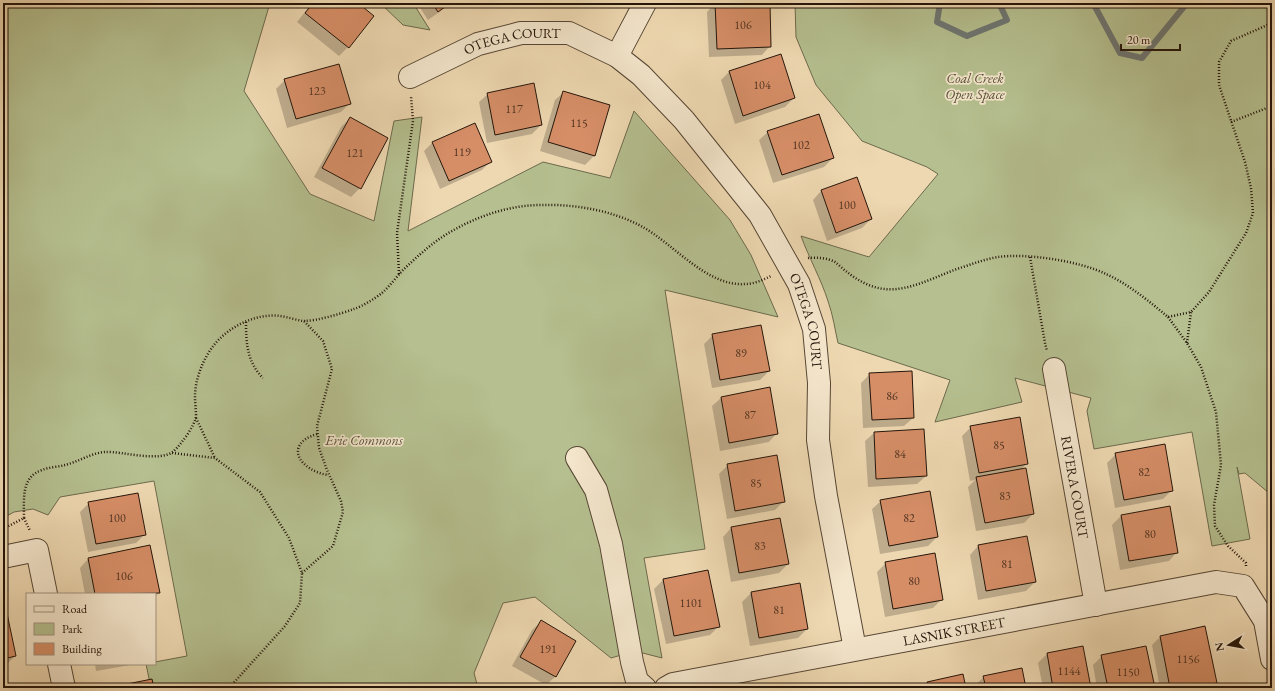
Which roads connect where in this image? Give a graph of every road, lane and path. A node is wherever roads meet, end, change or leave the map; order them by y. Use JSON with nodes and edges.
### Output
{"nodes":[{"id":1,"x":645,"y":3,"type":"edge"},
{"id":2,"x":1272,"y":23,"type":"edge"},
{"id":3,"x":616,"y":56,"type":"junction"},
{"id":4,"x":410,"y":77,"type":"dead end"},
{"id":5,"x":1272,"y":106,"type":"edge"},
{"id":6,"x":413,"y":121,"type":"dead end"},
{"id":7,"x":1231,"y":122,"type":"junction"},
{"id":8,"x":1030,"y":257,"type":"junction"},
{"id":9,"x":804,"y":260,"type":"dead end"},
{"id":10,"x":399,"y":274,"type":"junction"},
{"id":11,"x":772,"y":276,"type":"dead end"},
{"id":12,"x":1191,"y":312,"type":"junction"},
{"id":13,"x":1168,"y":317,"type":"junction"},
{"id":14,"x":246,"y":321,"type":"junction"},
{"id":15,"x":304,"y":321,"type":"junction"},
{"id":16,"x":1045,"y":343,"type":"dead end"},
{"id":17,"x":1187,"y":343,"type":"junction"},
{"id":18,"x":1054,"y":370,"type":"dead end"},
{"id":19,"x":263,"y":378,"type":"dead end"},
{"id":20,"x":196,"y":418,"type":"junction"},
{"id":21,"x":318,"y":434,"type":"junction"},
{"id":22,"x":172,"y":453,"type":"junction"},
{"id":23,"x":215,"y":458,"type":"junction"},
{"id":24,"x":576,"y":458,"type":"dead end"},
{"id":25,"x":329,"y":475,"type":"junction"},
{"id":26,"x":3,"y":530,"type":"edge"},
{"id":27,"x":3,"y":557,"type":"edge"},
{"id":28,"x":302,"y":573,"type":"junction"},
{"id":29,"x":1243,"y":586,"type":"junction"},
{"id":30,"x":46,"y":593,"type":"edge"},
{"id":31,"x":1096,"y":605,"type":"junction"},
{"id":32,"x":855,"y":650,"type":"junction"},
{"id":33,"x":1272,"y":659,"type":"edge"},
{"id":34,"x":59,"y":665,"type":"edge"},
{"id":35,"x":64,"y":688,"type":"edge"},
{"id":36,"x":229,"y":688,"type":"edge"},
{"id":37,"x":646,"y":688,"type":"edge"},
{"id":38,"x":666,"y":688,"type":"edge"}],
"edges":[{"from":1,"to":3,"type":"street"},
{"from":2,"to":7,"type":"path"},
{"from":3,"to":4,"type":"street","name":"OTEGA COURT"},
{"from":3,"to":32,"type":"street","name":"OTEGA COURT"},
{"from":5,"to":7,"type":"path"},
{"from":6,"to":10,"type":"path"},
{"from":7,"to":12,"type":"path"},
{"from":8,"to":9,"type":"path"},
{"from":8,"to":13,"type":"path"},
{"from":8,"to":16,"type":"path"},
{"from":10,"to":11,"type":"path"},
{"from":10,"to":15,"type":"path"},
{"from":12,"to":13,"type":"path"},
{"from":12,"to":17,"type":"path"},
{"from":13,"to":17,"type":"path"},
{"from":14,"to":15,"type":"path"},
{"from":14,"to":19,"type":"path"},
{"from":14,"to":20,"type":"path"},
{"from":15,"to":21,"type":"path"},
{"from":17,"to":29,"type":"path"},
{"from":18,"to":31,"type":"street","name":"RIVERA COURT"},
{"from":20,"to":22,"type":"path"},
{"from":20,"to":23,"type":"path"},
{"from":21,"to":25,"type":"path"},
{"from":21,"to":25,"type":"path"},
{"from":22,"to":23,"type":"path"},
{"from":22,"to":26,"type":"path"},
{"from":23,"to":28,"type":"path"},
{"from":24,"to":37,"type":"street"},
{"from":25,"to":28,"type":"path"},
{"from":27,"to":30,"type":"street"},
{"from":28,"to":36,"type":"path"},
{"from":29,"to":31,"type":"street","name":"LASNIK STREET"},
{"from":29,"to":33,"type":"street"},
{"from":31,"to":32,"type":"street","name":"LASNIK STREET"},
{"from":32,"to":38,"type":"street","name":"LASNIK STREET"},
{"from":34,"to":35,"type":"street"}]}
